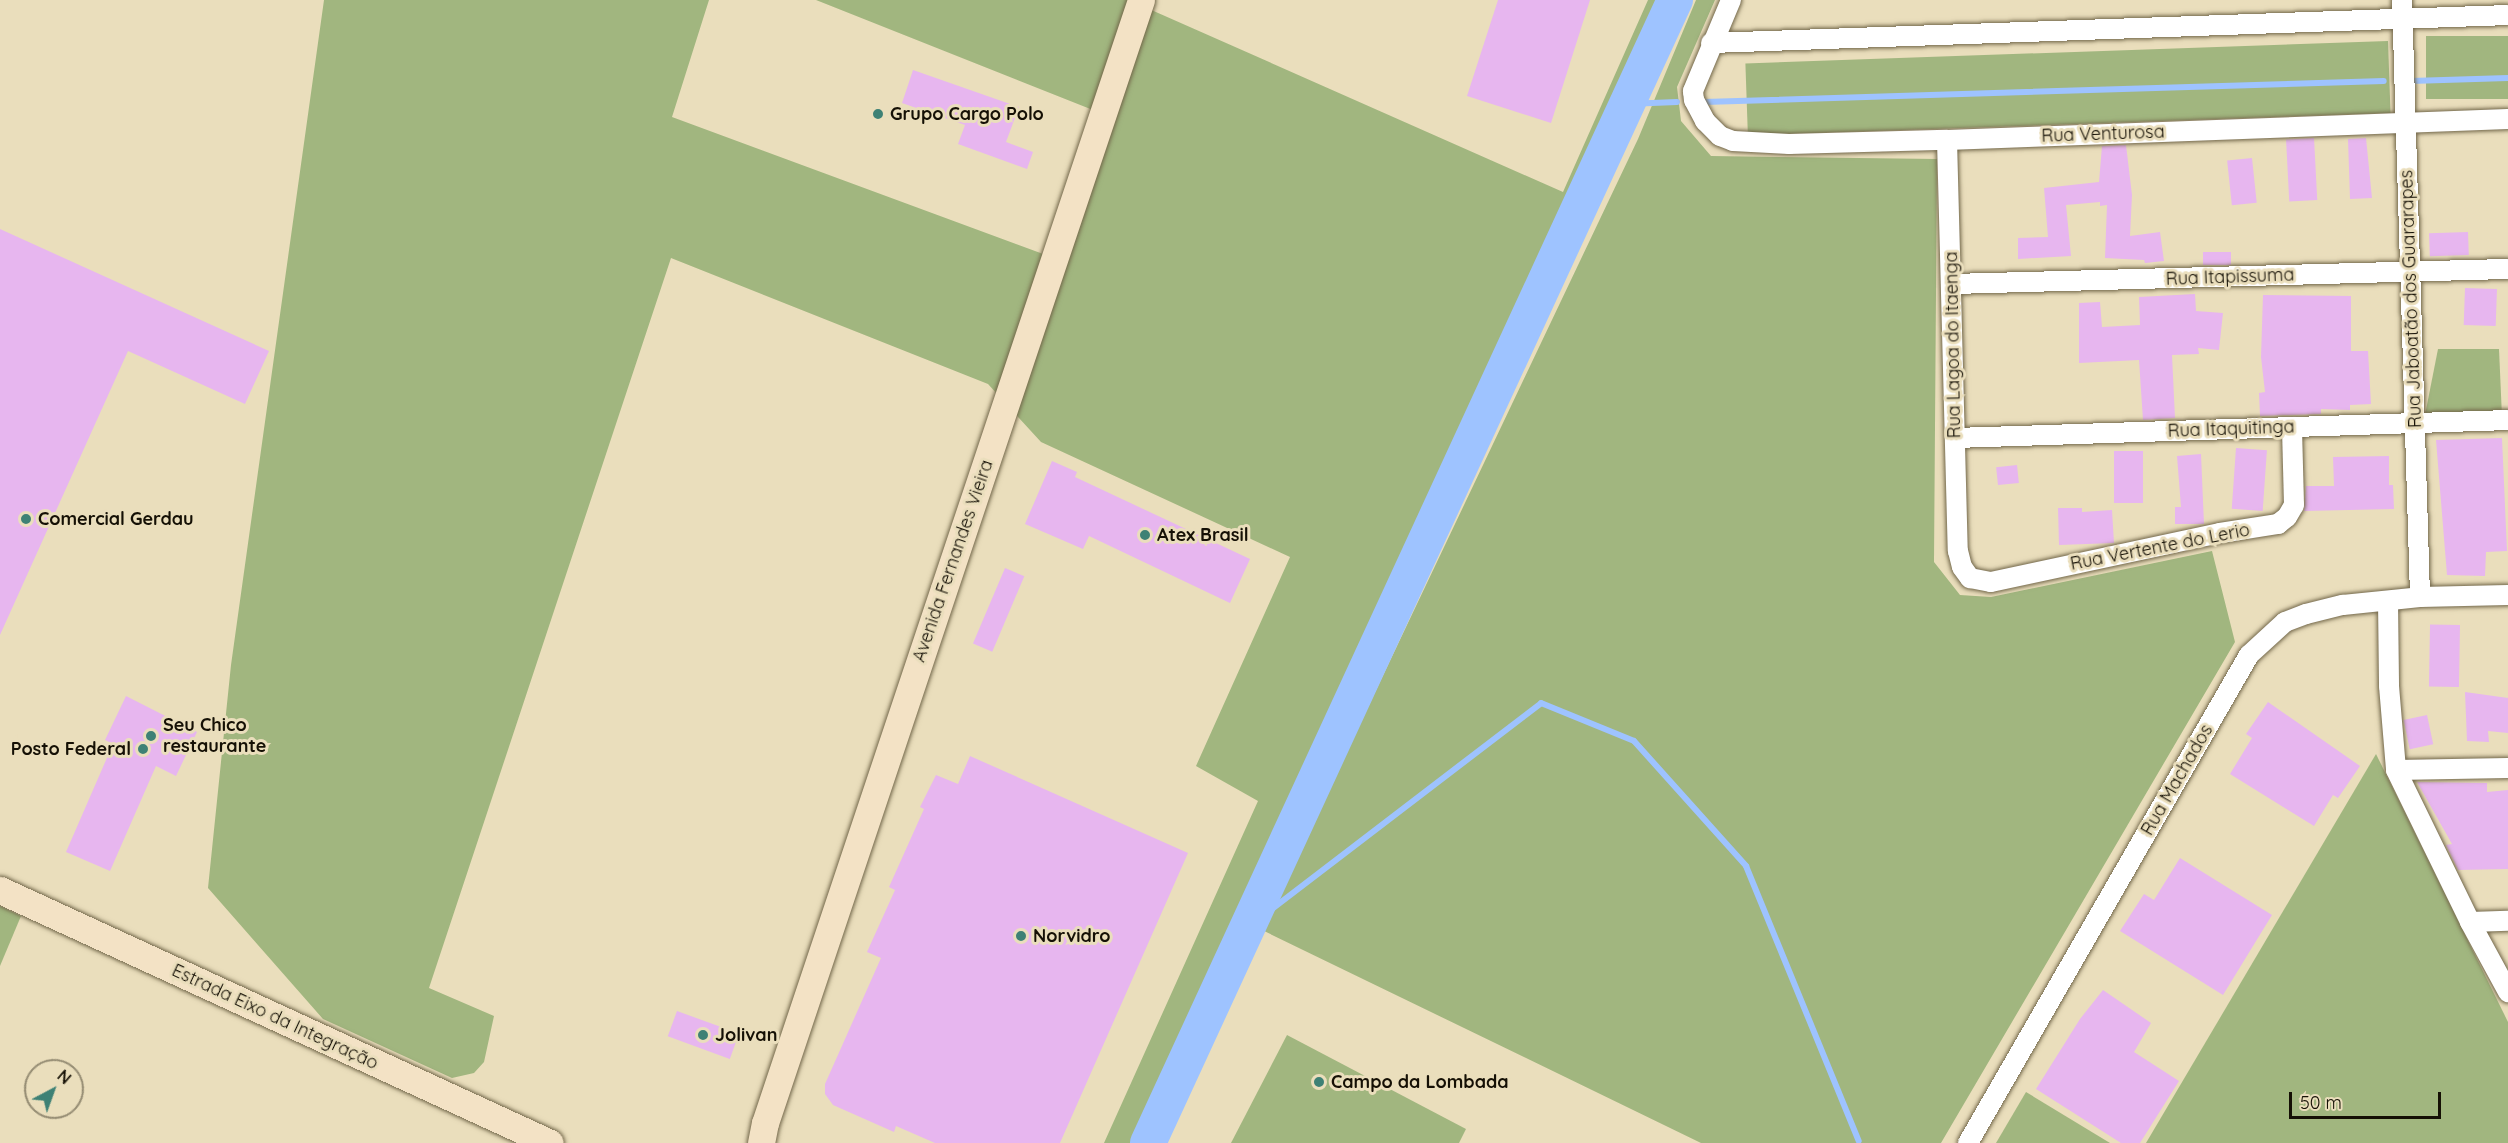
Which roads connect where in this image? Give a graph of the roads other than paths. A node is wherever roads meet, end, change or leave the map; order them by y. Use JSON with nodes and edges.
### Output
{"nodes":[{"id":1,"x":1141,"y":0,"type":"edge"},
{"id":2,"x":1731,"y":0,"type":"edge"},
{"id":3,"x":2402,"y":10,"type":"edge"},
{"id":4,"x":2508,"y":15,"type":"edge"},
{"id":5,"x":1711,"y":43,"type":"junction"},
{"id":6,"x":2508,"y":119,"type":"edge"},
{"id":7,"x":2406,"y":123,"type":"junction"},
{"id":8,"x":1947,"y":140,"type":"junction"},
{"id":9,"x":2508,"y":269,"type":"edge"},
{"id":10,"x":2410,"y":272,"type":"junction"},
{"id":11,"x":1952,"y":284,"type":"junction"},
{"id":12,"x":2508,"y":420,"type":"edge"},
{"id":13,"x":2414,"y":423,"type":"junction"},
{"id":14,"x":2292,"y":427,"type":"junction"},
{"id":15,"x":1955,"y":438,"type":"junction"},
{"id":16,"x":1958,"y":551,"type":"joint"},
{"id":17,"x":2508,"y":595,"type":"edge"},
{"id":18,"x":2420,"y":597,"type":"junction"},
{"id":19,"x":2388,"y":601,"type":"junction"},
{"id":20,"x":2508,"y":768,"type":"edge"},
{"id":21,"x":2396,"y":770,"type":"junction"},
{"id":22,"x":0,"y":890,"type":"edge"},
{"id":23,"x":2508,"y":921,"type":"edge"},
{"id":24,"x":2470,"y":922,"type":"junction"},
{"id":25,"x":2508,"y":992,"type":"edge"},
{"id":26,"x":758,"y":1136,"type":"edge"},
{"id":27,"x":550,"y":1143,"type":"edge"},
{"id":28,"x":1968,"y":1143,"type":"edge"}],
"edges":[{"from":1,"to":26,"type":"main road","name":"Avenida Fernandes Vieira"},
{"from":2,"to":5,"type":"street"},
{"from":3,"to":4,"type":"street"},
{"from":3,"to":5,"type":"street"},
{"from":3,"to":7,"type":"street","name":"Rua Jaboatão dos Guararapes"},
{"from":5,"to":8,"type":"street","name":"Rua Venturosa"},
{"from":6,"to":7,"type":"street","name":"Rua Venturosa"},
{"from":7,"to":8,"type":"street","name":"Rua Venturosa"},
{"from":7,"to":10,"type":"street","name":"Rua Jaboatão dos Guararapes"},
{"from":8,"to":11,"type":"street","name":"Rua Lagoa do Itaenga"},
{"from":9,"to":10,"type":"street","name":"Rua Itapissuma"},
{"from":10,"to":11,"type":"street","name":"Rua Itapissuma"},
{"from":10,"to":13,"type":"street","name":"Rua Jaboatão dos Guararapes"},
{"from":11,"to":15,"type":"street","name":"Rua Lagoa do Itaenga"},
{"from":12,"to":13,"type":"street","name":"Rua Itaquitinga"},
{"from":13,"to":14,"type":"street","name":"Rua Itaquitinga"},
{"from":13,"to":18,"type":"street","name":"Rua Jaboatão dos Guararapes"},
{"from":14,"to":15,"type":"street","name":"Rua Itaquitinga"},
{"from":14,"to":16,"type":"street","name":"Rua Vertente do Lerio"},
{"from":15,"to":16,"type":"street","name":"Rua Lagoa do Itaenga"},
{"from":17,"to":18,"type":"street","name":"Rua Machados"},
{"from":18,"to":19,"type":"street","name":"Rua Machados"},
{"from":19,"to":21,"type":"street"},
{"from":19,"to":28,"type":"street","name":"Rua Machados"},
{"from":20,"to":21,"type":"street"},
{"from":21,"to":24,"type":"street"},
{"from":22,"to":27,"type":"main road","name":"Estrada Eixo da Integração"},
{"from":23,"to":24,"type":"street"},
{"from":24,"to":25,"type":"street"}]}
